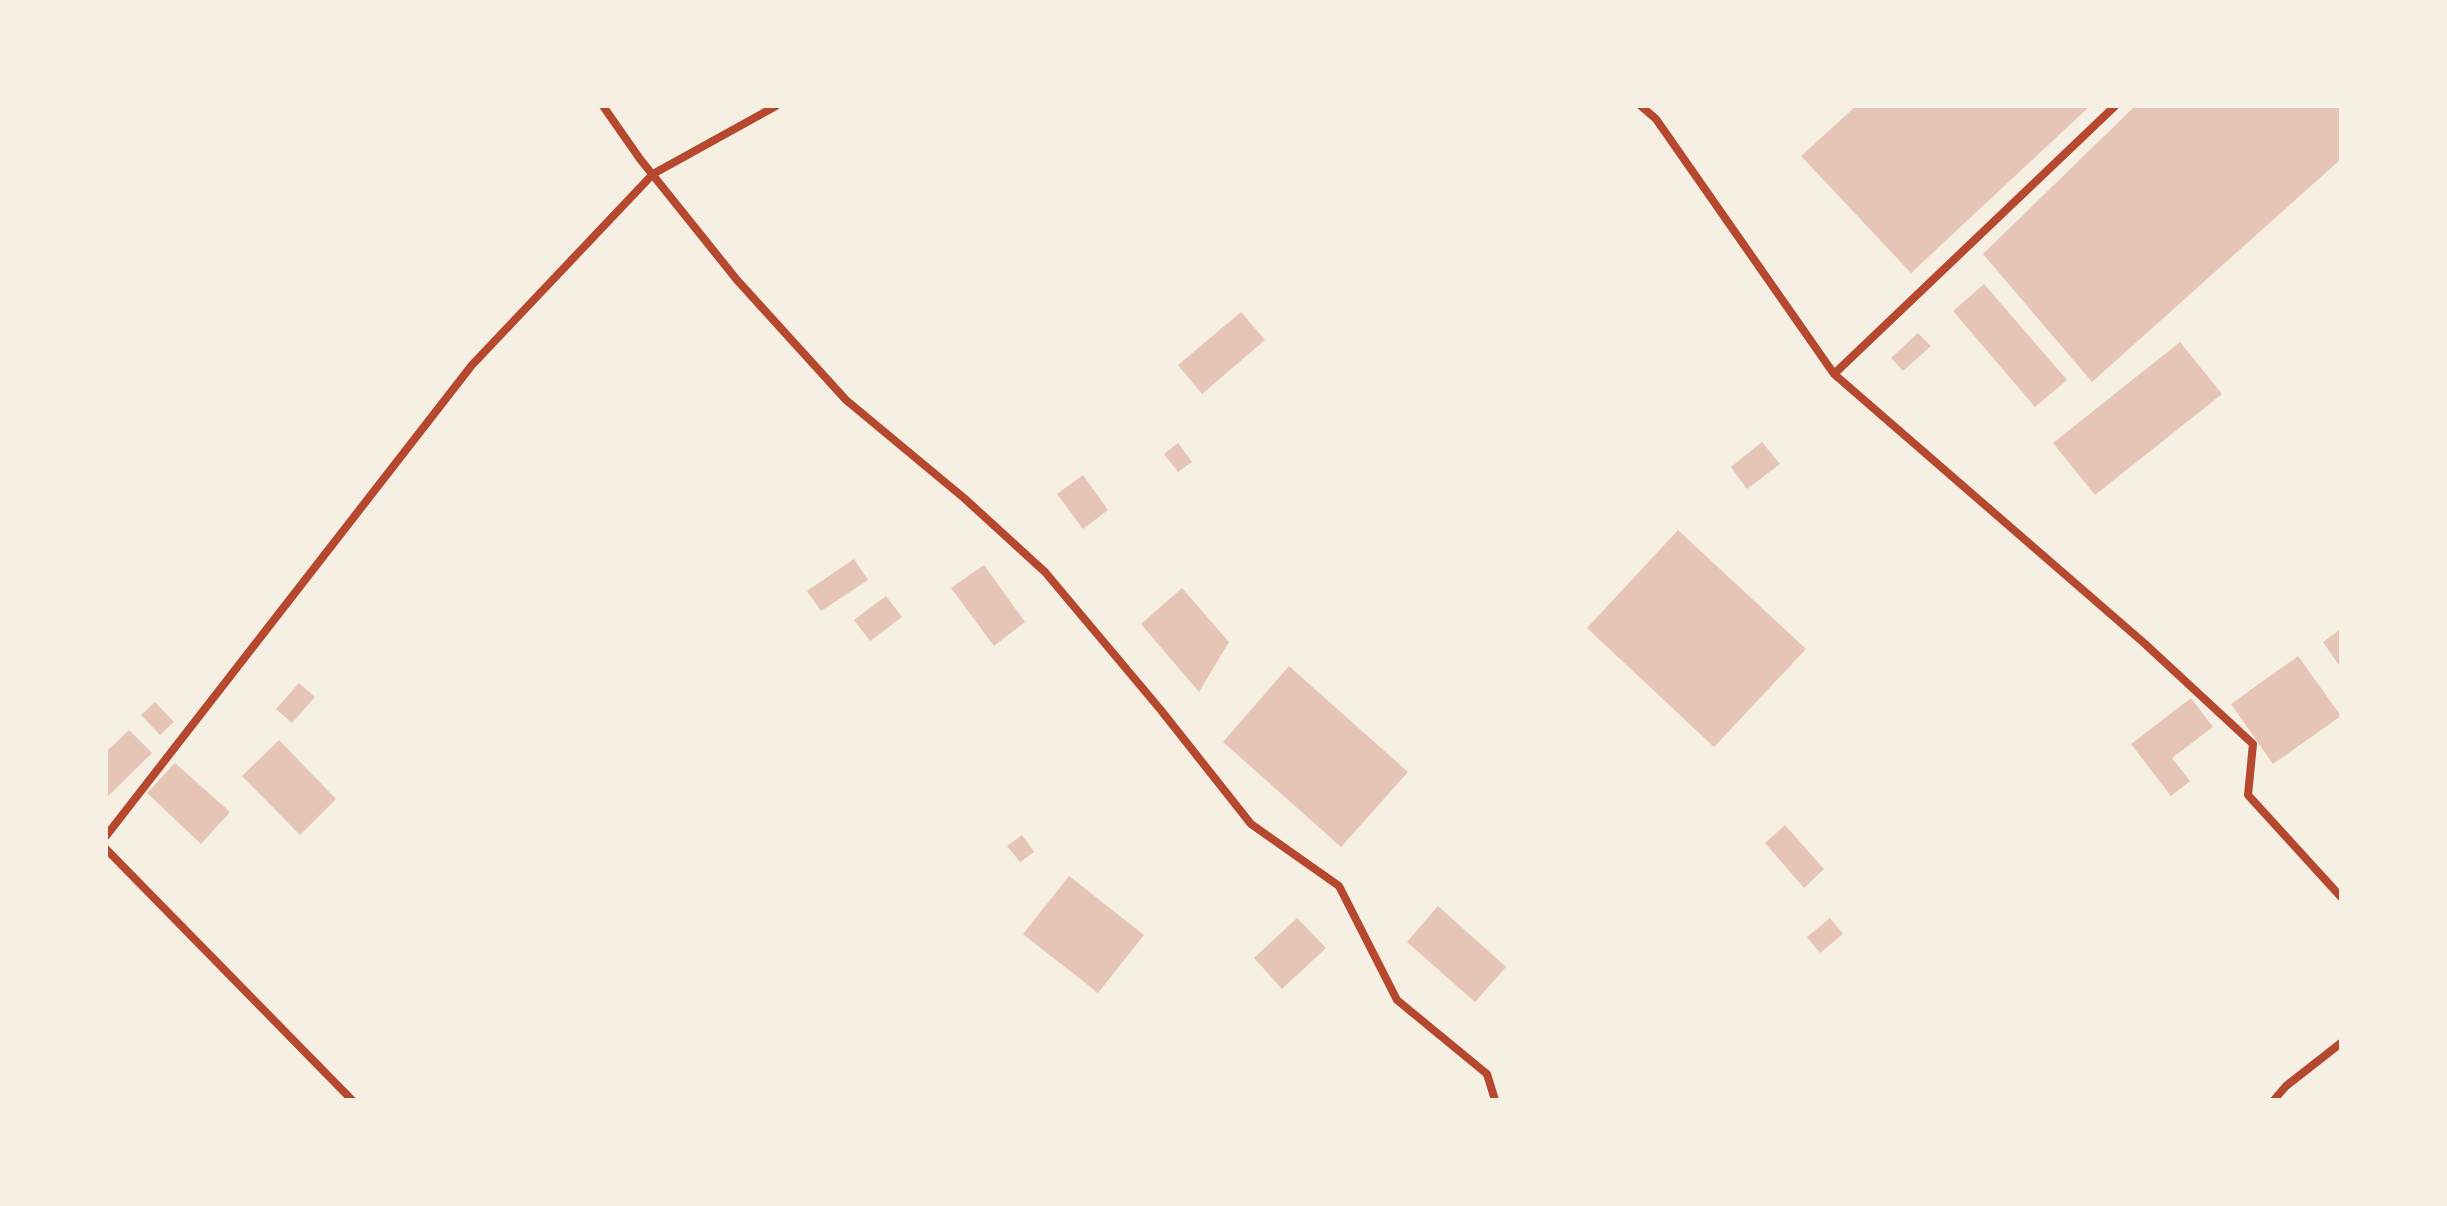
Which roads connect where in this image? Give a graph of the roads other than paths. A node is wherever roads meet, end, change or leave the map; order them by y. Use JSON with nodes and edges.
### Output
{"nodes":[{"id":1,"x":603,"y":106,"type":"edge"},
{"id":2,"x":776,"y":106,"type":"edge"},
{"id":3,"x":1641,"y":106,"type":"edge"},
{"id":4,"x":2115,"y":106,"type":"edge"},
{"id":5,"x":653,"y":174,"type":"junction"},
{"id":6,"x":1834,"y":374,"type":"junction"},
{"id":7,"x":106,"y":836,"type":"edge"},
{"id":8,"x":106,"y":849,"type":"edge"},
{"id":9,"x":2341,"y":897,"type":"edge"},
{"id":10,"x":2341,"y":1043,"type":"edge"},
{"id":11,"x":352,"y":1100,"type":"edge"},
{"id":12,"x":1495,"y":1100,"type":"edge"},
{"id":13,"x":2274,"y":1100,"type":"edge"}],
"edges":[{"from":1,"to":5,"type":"street"},
{"from":2,"to":5,"type":"street"},
{"from":3,"to":6,"type":"street"},
{"from":4,"to":6,"type":"street"},
{"from":5,"to":7,"type":"street"},
{"from":5,"to":12,"type":"street"},
{"from":6,"to":9,"type":"street"},
{"from":8,"to":11,"type":"street"},
{"from":10,"to":13,"type":"street"}]}
